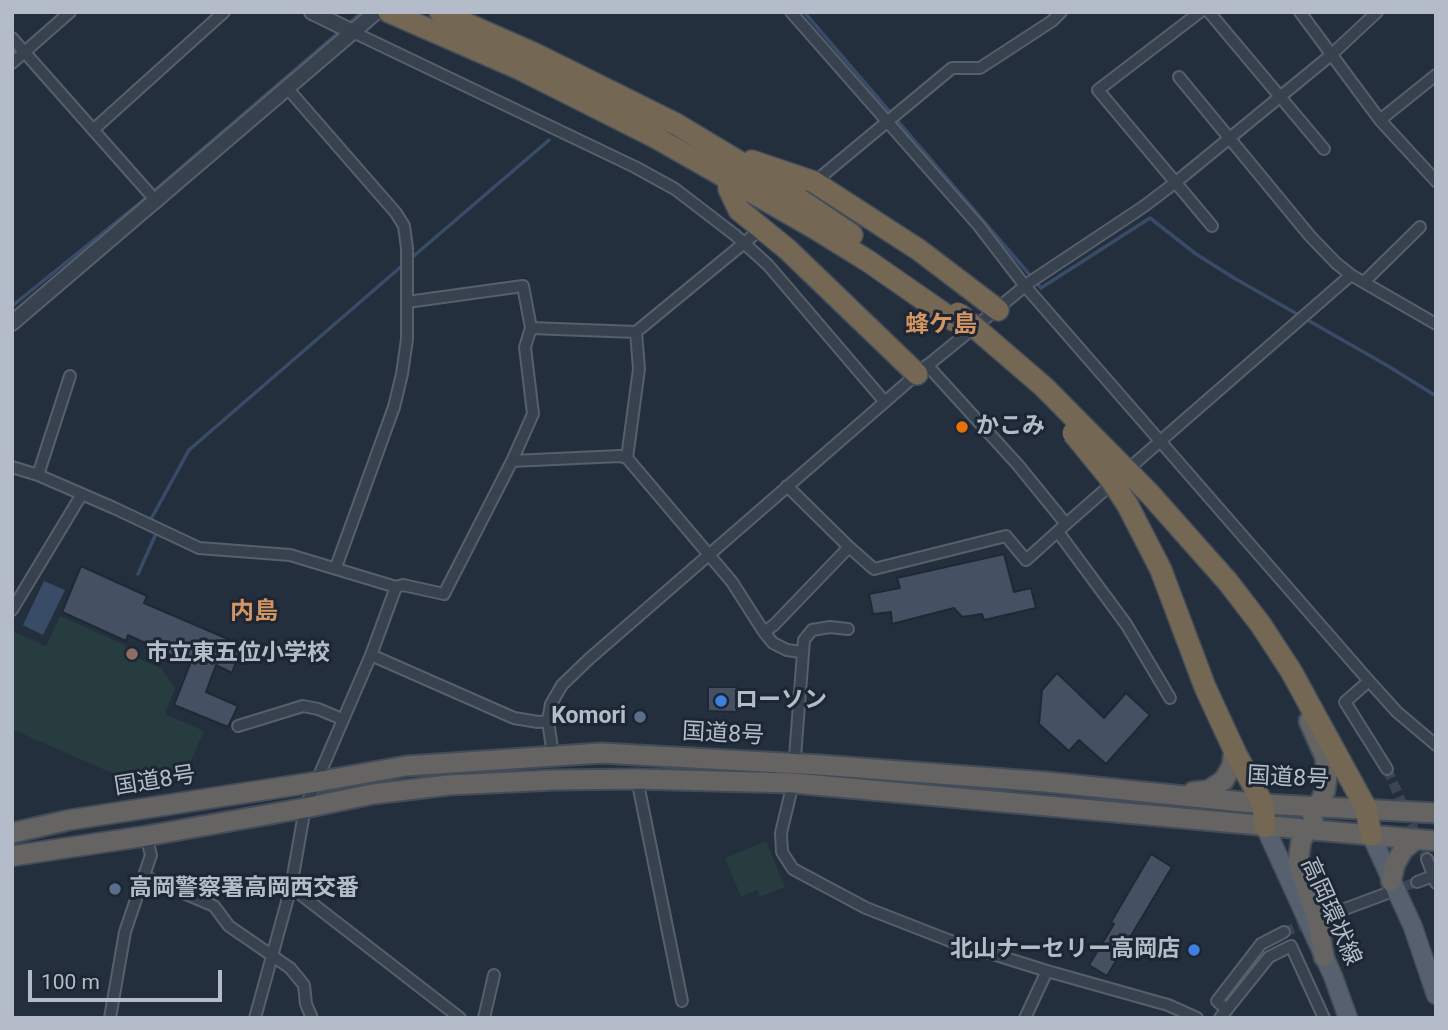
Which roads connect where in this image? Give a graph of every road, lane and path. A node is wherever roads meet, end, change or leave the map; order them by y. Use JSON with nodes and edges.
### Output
{"nodes":[{"id":1,"x":70,"y":12,"type":"edge"},
{"id":2,"x":224,"y":12,"type":"edge"},
{"id":3,"x":312,"y":12,"type":"edge"},
{"id":4,"x":376,"y":12,"type":"edge"},
{"id":5,"x":389,"y":12,"type":"edge"},
{"id":6,"x":398,"y":12,"type":"edge"},
{"id":7,"x":440,"y":12,"type":"edge"},
{"id":8,"x":470,"y":12,"type":"edge"},
{"id":9,"x":791,"y":12,"type":"edge"},
{"id":10,"x":1061,"y":12,"type":"edge"},
{"id":11,"x":1200,"y":12,"type":"edge"},
{"id":12,"x":1209,"y":12,"type":"edge"},
{"id":13,"x":1300,"y":12,"type":"edge"},
{"id":14,"x":1377,"y":12,"type":"edge"},
{"id":15,"x":417,"y":24,"type":"junction"},
{"id":16,"x":353,"y":33,"type":"junction"},
{"id":17,"x":12,"y":38,"type":"edge"},
{"id":18,"x":25,"y":52,"type":"junction"},
{"id":19,"x":1331,"y":55,"type":"junction"},
{"id":20,"x":12,"y":63,"type":"edge"},
{"id":21,"x":1436,"y":75,"type":"edge"},
{"id":22,"x":1179,"y":77,"type":"dead end"},
{"id":23,"x":288,"y":89,"type":"junction"},
{"id":24,"x":1280,"y":98,"type":"junction"},
{"id":25,"x":892,"y":118,"type":"junction"},
{"id":26,"x":1380,"y":120,"type":"junction"},
{"id":27,"x":676,"y":124,"type":"junction"},
{"id":28,"x":93,"y":130,"type":"junction"},
{"id":29,"x":1230,"y":138,"type":"junction"},
{"id":30,"x":708,"y":144,"type":"junction"},
{"id":31,"x":1324,"y":149,"type":"dead end"},
{"id":32,"x":823,"y":175,"type":"dead end"},
{"id":33,"x":728,"y":177,"type":"junction"},
{"id":34,"x":1436,"y":181,"type":"edge"},
{"id":35,"x":1175,"y":183,"type":"junction"},
{"id":36,"x":157,"y":202,"type":"junction"},
{"id":37,"x":1213,"y":226,"type":"dead end"},
{"id":38,"x":1420,"y":227,"type":"dead end"},
{"id":39,"x":755,"y":234,"type":"dead end"},
{"id":40,"x":745,"y":243,"type":"junction"},
{"id":41,"x":1350,"y":275,"type":"junction"},
{"id":42,"x":1032,"y":281,"type":"junction"},
{"id":43,"x":1364,"y":282,"type":"junction"},
{"id":44,"x":407,"y":302,"type":"junction"},
{"id":45,"x":998,"y":310,"type":"junction"},
{"id":46,"x":955,"y":317,"type":"junction"},
{"id":47,"x":12,"y":323,"type":"edge"},
{"id":48,"x":1436,"y":324,"type":"edge"},
{"id":49,"x":531,"y":328,"type":"junction"},
{"id":50,"x":636,"y":332,"type":"junction"},
{"id":51,"x":922,"y":370,"type":"junction"},
{"id":52,"x":70,"y":376,"type":"dead end"},
{"id":53,"x":884,"y":402,"type":"junction"},
{"id":54,"x":1159,"y":441,"type":"junction"},
{"id":55,"x":627,"y":458,"type":"junction"},
{"id":56,"x":512,"y":461,"type":"junction"},
{"id":57,"x":12,"y":467,"type":"edge"},
{"id":58,"x":38,"y":475,"type":"junction"},
{"id":59,"x":787,"y":486,"type":"junction"},
{"id":60,"x":82,"y":494,"type":"junction"},
{"id":61,"x":1062,"y":528,"type":"junction"},
{"id":62,"x":849,"y":547,"type":"junction"},
{"id":63,"x":708,"y":555,"type":"junction"},
{"id":64,"x":336,"y":567,"type":"junction"},
{"id":65,"x":396,"y":587,"type":"junction"},
{"id":66,"x":12,"y":610,"type":"edge"},
{"id":67,"x":848,"y":629,"type":"dead end"},
{"id":68,"x":764,"y":632,"type":"junction"},
{"id":69,"x":801,"y":652,"type":"junction"},
{"id":70,"x":371,"y":655,"type":"junction"},
{"id":71,"x":1291,"y":671,"type":"junction"},
{"id":72,"x":1368,"y":681,"type":"junction"},
{"id":73,"x":1170,"y":698,"type":"dead end"},
{"id":74,"x":342,"y":719,"type":"junction"},
{"id":75,"x":548,"y":721,"type":"junction"},
{"id":76,"x":238,"y":726,"type":"dead end"},
{"id":77,"x":1436,"y":744,"type":"edge"},
{"id":78,"x":1234,"y":749,"type":"junction"},
{"id":79,"x":553,"y":755,"type":"junction"},
{"id":80,"x":1388,"y":769,"type":"tunnel mouth"},
{"id":81,"x":794,"y":773,"type":"junction"},
{"id":82,"x":637,"y":779,"type":"junction"},
{"id":83,"x":316,"y":782,"type":"junction"},
{"id":84,"x":1171,"y":794,"type":"junction"},
{"id":85,"x":1263,"y":804,"type":"junction"},
{"id":86,"x":1318,"y":806,"type":"junction"},
{"id":87,"x":305,"y":808,"type":"junction"},
{"id":88,"x":1362,"y":808,"type":"junction"},
{"id":89,"x":1436,"y":813,"type":"edge"},
{"id":90,"x":1270,"y":828,"type":"junction"},
{"id":91,"x":1307,"y":830,"type":"junction"},
{"id":92,"x":12,"y":834,"type":"edge"},
{"id":93,"x":1371,"y":835,"type":"junction"},
{"id":94,"x":146,"y":836,"type":"junction"},
{"id":95,"x":1426,"y":846,"type":"edge"},
{"id":96,"x":12,"y":856,"type":"edge"},
{"id":97,"x":144,"y":876,"type":"junction"},
{"id":98,"x":1434,"y":880,"type":"edge"},
{"id":99,"x":1417,"y":882,"type":"tunnel mouth"},
{"id":100,"x":291,"y":887,"type":"junction"},
{"id":101,"x":1388,"y":888,"type":"junction"},
{"id":102,"x":1326,"y":916,"type":"tunnel mouth"},
{"id":103,"x":1284,"y":932,"type":"tunnel mouth"},
{"id":104,"x":272,"y":956,"type":"junction"},
{"id":105,"x":1324,"y":957,"type":"junction"},
{"id":106,"x":1047,"y":971,"type":"junction"},
{"id":107,"x":494,"y":975,"type":"dead end"},
{"id":108,"x":1436,"y":995,"type":"edge"},
{"id":109,"x":682,"y":1001,"type":"dead end"},
{"id":110,"x":1224,"y":1014,"type":"edge"},
{"id":111,"x":110,"y":1018,"type":"edge"},
{"id":112,"x":256,"y":1018,"type":"edge"},
{"id":113,"x":312,"y":1018,"type":"edge"},
{"id":114,"x":460,"y":1018,"type":"edge"},
{"id":115,"x":484,"y":1018,"type":"edge"},
{"id":116,"x":1025,"y":1018,"type":"edge"},
{"id":117,"x":1197,"y":1018,"type":"edge"},
{"id":118,"x":1324,"y":1018,"type":"edge"},
{"id":119,"x":1348,"y":1018,"type":"edge"}],
"edges":[{"from":1,"to":18,"type":"street"},
{"from":2,"to":28,"type":"street"},
{"from":3,"to":16,"type":"street"},
{"from":4,"to":16,"type":"street"},
{"from":5,"to":15,"type":"highway"},
{"from":6,"to":15,"type":"highway"},
{"from":7,"to":27,"type":"highway"},
{"from":8,"to":27,"type":"highway"},
{"from":9,"to":25,"type":"street"},
{"from":10,"to":25,"type":"street"},
{"from":11,"to":35,"type":"street"},
{"from":12,"to":24,"type":"street"},
{"from":13,"to":19,"type":"street"},
{"from":14,"to":19,"type":"street"},
{"from":15,"to":33,"type":"highway"},
{"from":16,"to":23,"type":"street"},
{"from":16,"to":40,"type":"street"},
{"from":17,"to":18,"type":"street"},
{"from":18,"to":20,"type":"street"},
{"from":18,"to":28,"type":"street"},
{"from":19,"to":24,"type":"street"},
{"from":19,"to":26,"type":"street"},
{"from":21,"to":26,"type":"street"},
{"from":22,"to":29,"type":"street"},
{"from":23,"to":36,"type":"street"},
{"from":23,"to":44,"type":"street"},
{"from":24,"to":29,"type":"street"},
{"from":24,"to":31,"type":"street"},
{"from":25,"to":32,"type":"street"},
{"from":25,"to":42,"type":"street"},
{"from":26,"to":34,"type":"street"},
{"from":27,"to":30,"type":"highway"},
{"from":28,"to":36,"type":"street"},
{"from":29,"to":35,"type":"street"},
{"from":29,"to":41,"type":"street"},
{"from":30,"to":45,"type":"highway"},
{"from":30,"to":46,"type":"highway"},
{"from":33,"to":46,"type":"highway"},
{"from":33,"to":51,"type":"highway"},
{"from":35,"to":37,"type":"street"},
{"from":35,"to":42,"type":"street"},
{"from":36,"to":47,"type":"street"},
{"from":38,"to":43,"type":"street"},
{"from":39,"to":40,"type":"street"},
{"from":40,"to":50,"type":"street"},
{"from":40,"to":53,"type":"street"},
{"from":41,"to":43,"type":"street"},
{"from":41,"to":54,"type":"street"},
{"from":42,"to":45,"type":"street"},
{"from":42,"to":54,"type":"street"},
{"from":43,"to":48,"type":"street"},
{"from":44,"to":49,"type":"street"},
{"from":44,"to":64,"type":"street"},
{"from":45,"to":51,"type":"street"},
{"from":46,"to":71,"type":"highway","bridge":true},
{"from":46,"to":78,"type":"highway","bridge":true},
{"from":49,"to":50,"type":"street"},
{"from":49,"to":56,"type":"street"},
{"from":50,"to":55,"type":"street"},
{"from":51,"to":53,"type":"street"},
{"from":51,"to":61,"type":"street"},
{"from":52,"to":58,"type":"street"},
{"from":53,"to":59,"type":"street"},
{"from":54,"to":61,"type":"street"},
{"from":54,"to":72,"type":"street"},
{"from":55,"to":56,"type":"street"},
{"from":55,"to":63,"type":"street"},
{"from":56,"to":65,"type":"street"},
{"from":57,"to":58,"type":"street"},
{"from":58,"to":60,"type":"street"},
{"from":59,"to":62,"type":"street"},
{"from":59,"to":63,"type":"street"},
{"from":60,"to":64,"type":"street"},
{"from":60,"to":66,"type":"street"},
{"from":61,"to":62,"type":"street"},
{"from":61,"to":73,"type":"street"},
{"from":62,"to":68,"type":"street"},
{"from":63,"to":68,"type":"street"},
{"from":63,"to":75,"type":"street"},
{"from":64,"to":65,"type":"street"},
{"from":65,"to":70,"type":"street"},
{"from":67,"to":69,"type":"street"},
{"from":68,"to":69,"type":"street"},
{"from":69,"to":81,"type":"street"},
{"from":70,"to":74,"type":"street"},
{"from":70,"to":75,"type":"street"},
{"from":71,"to":86,"type":"highway"},
{"from":71,"to":88,"type":"highway"},
{"from":72,"to":77,"type":"street"},
{"from":72,"to":80,"type":"street"},
{"from":74,"to":76,"type":"street"},
{"from":74,"to":83,"type":"street"},
{"from":75,"to":79,"type":"street"},
{"from":78,"to":84,"type":"highway"},
{"from":78,"to":85,"type":"highway"},
{"from":79,"to":81,"type":"highway","name":"国道8号"},
{"from":79,"to":83,"type":"highway","name":"国道8号"},
{"from":81,"to":82,"type":"highway","name":"国道8号"},
{"from":81,"to":84,"type":"highway","name":"国道8号"},
{"from":81,"to":90,"type":"highway","name":"国道8号"},
{"from":81,"to":106,"type":"street"},
{"from":82,"to":87,"type":"highway","name":"国道8号"},
{"from":82,"to":109,"type":"street"},
{"from":83,"to":87,"type":"street"},
{"from":83,"to":92,"type":"highway","name":"国道8号"},
{"from":84,"to":85,"type":"highway","name":"国道8号"},
{"from":85,"to":86,"type":"highway","name":"国道8号"},
{"from":85,"to":90,"type":"highway"},
{"from":86,"to":88,"type":"highway","name":"国道8号"},
{"from":86,"to":90,"type":"highway"},
{"from":87,"to":94,"type":"highway","name":"国道8号"},
{"from":87,"to":100,"type":"street"},
{"from":88,"to":89,"type":"highway","name":"国道8号"},
{"from":88,"to":91,"type":"highway"},
{"from":88,"to":93,"type":"highway"},
{"from":90,"to":91,"type":"highway","name":"国道8号"},
{"from":90,"to":105,"type":"main road","name":"高岡環状線"},
{"from":91,"to":93,"type":"highway","name":"国道8号"},
{"from":91,"to":105,"type":"highway"},
{"from":93,"to":95,"type":"highway","name":"国道8号"},
{"from":93,"to":101,"type":"main road"},
{"from":94,"to":96,"type":"highway","name":"国道8号"},
{"from":94,"to":97,"type":"street"},
{"from":95,"to":98,"type":"street"},
{"from":95,"to":101,"type":"highway"},
{"from":97,"to":104,"type":"street"},
{"from":97,"to":111,"type":"street"},
{"from":98,"to":99,"type":"street"},
{"from":100,"to":104,"type":"street"},
{"from":100,"to":114,"type":"street"},
{"from":101,"to":102,"type":"street"},
{"from":101,"to":108,"type":"main road"},
{"from":103,"to":110,"type":"street"},
{"from":104,"to":112,"type":"street"},
{"from":104,"to":113,"type":"street"},
{"from":105,"to":119,"type":"main road","name":"高岡環状線"},
{"from":106,"to":116,"type":"street"},
{"from":106,"to":117,"type":"street"},
{"from":107,"to":115,"type":"street"},
{"from":110,"to":118,"type":"street"}]}
